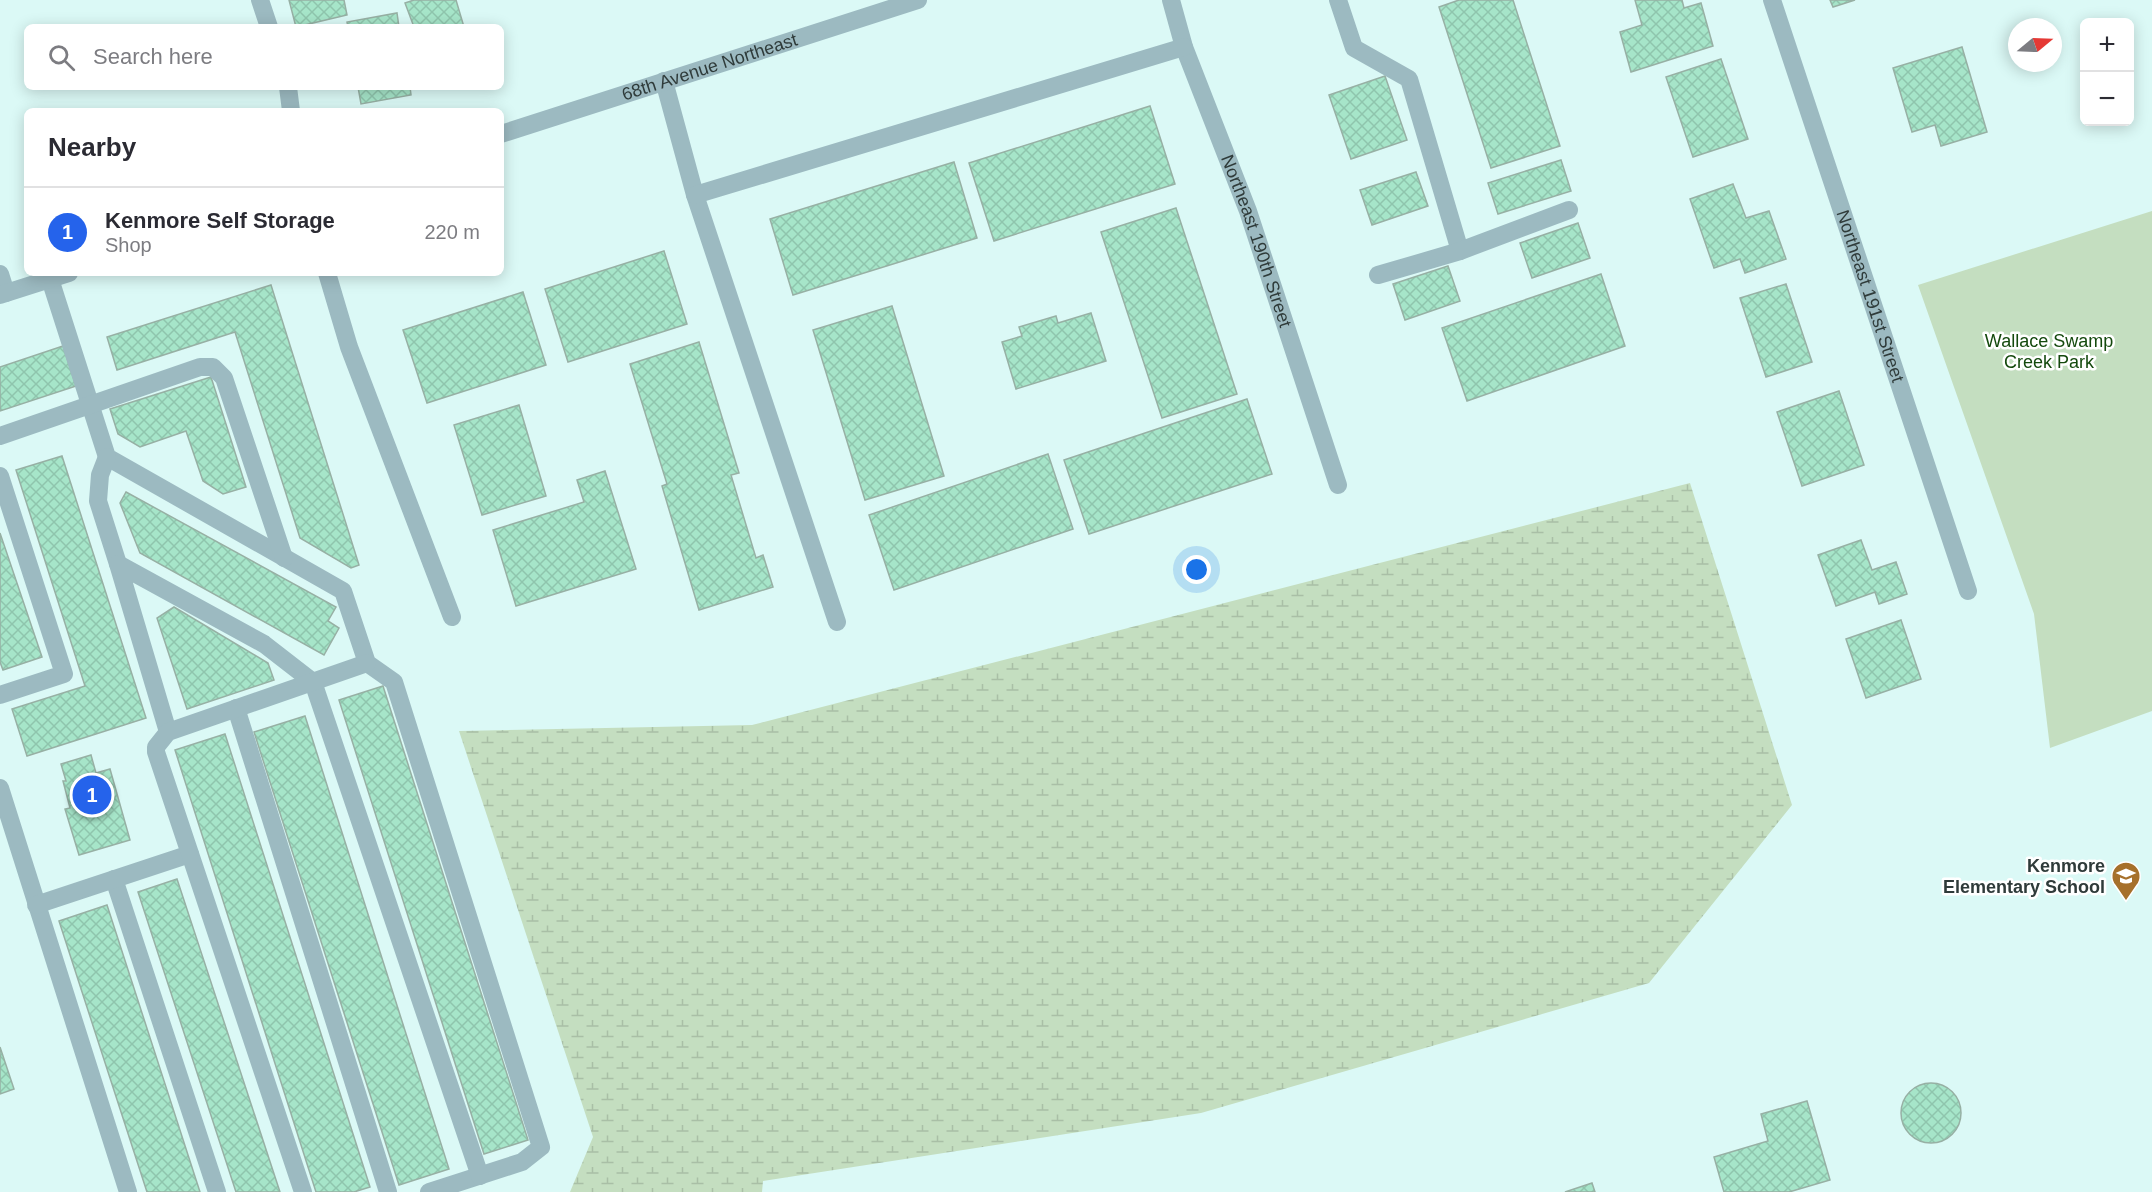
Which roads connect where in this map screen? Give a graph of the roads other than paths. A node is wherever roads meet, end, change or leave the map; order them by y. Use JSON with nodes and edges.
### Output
{"nodes":[{"id":1,"x":260,"y":0,"type":"edge"},
{"id":2,"x":918,"y":0,"type":"edge"},
{"id":3,"x":1171,"y":0,"type":"edge"},
{"id":4,"x":1338,"y":0,"type":"edge"},
{"id":5,"x":1772,"y":0,"type":"edge"},
{"id":6,"x":268,"y":24,"type":"edge"},
{"id":7,"x":1184,"y":47,"type":"junction"},
{"id":8,"x":664,"y":81,"type":"junction"},
{"id":9,"x":288,"y":90,"type":"edge"},
{"id":10,"x":291,"y":108,"type":"edge"},
{"id":11,"x":504,"y":133,"type":"edge"},
{"id":12,"x":695,"y":195,"type":"junction"},
{"id":13,"x":1569,"y":210,"type":"dead end"},
{"id":14,"x":1460,"y":251,"type":"junction"},
{"id":15,"x":0,"y":274,"type":"edge"},
{"id":16,"x":1378,"y":275,"type":"dead end"},
{"id":17,"x":60,"y":276,"type":"edge"},
{"id":18,"x":328,"y":276,"type":"edge"},
{"id":19,"x":50,"y":279,"type":"junction"},
{"id":20,"x":3,"y":294,"type":"edge"},
{"id":21,"x":91,"y":405,"type":"junction"},
{"id":22,"x":0,"y":436,"type":"edge"},
{"id":23,"x":107,"y":457,"type":"junction"},
{"id":24,"x":0,"y":476,"type":"edge"},
{"id":25,"x":1338,"y":484,"type":"dead end"},
{"id":26,"x":284,"y":558,"type":"junction"},
{"id":27,"x":118,"y":564,"type":"junction"},
{"id":28,"x":1968,"y":591,"type":"dead end"},
{"id":29,"x":452,"y":617,"type":"dead end"},
{"id":30,"x":837,"y":622,"type":"dead end"},
{"id":31,"x":367,"y":663,"type":"junction"},
{"id":32,"x":313,"y":682,"type":"junction"},
{"id":33,"x":0,"y":695,"type":"edge"},
{"id":34,"x":236,"y":708,"type":"junction"},
{"id":35,"x":168,"y":732,"type":"junction"},
{"id":36,"x":0,"y":788,"type":"edge"},
{"id":37,"x":190,"y":854,"type":"junction"},
{"id":38,"x":114,"y":879,"type":"junction"},
{"id":39,"x":36,"y":905,"type":"junction"},
{"id":40,"x":480,"y":1176,"type":"junction"},
{"id":41,"x":128,"y":1192,"type":"edge"},
{"id":42,"x":217,"y":1192,"type":"edge"},
{"id":43,"x":303,"y":1192,"type":"edge"},
{"id":44,"x":388,"y":1192,"type":"edge"},
{"id":45,"x":429,"y":1192,"type":"edge"}],
"edges":[{"from":1,"to":6,"type":"street"},
{"from":2,"to":8,"type":"street","name":"68th Avenue Northeast"},
{"from":3,"to":7,"type":"street","name":"Northeast 190th Street"},
{"from":4,"to":14,"type":"street"},
{"from":5,"to":28,"type":"street","name":"Northeast 191st Street"},
{"from":7,"to":12,"type":"street"},
{"from":7,"to":25,"type":"street","name":"Northeast 190th Street"},
{"from":8,"to":11,"type":"street","name":"68th Avenue Northeast"},
{"from":8,"to":12,"type":"street"},
{"from":9,"to":10,"type":"street"},
{"from":12,"to":30,"type":"street"},
{"from":13,"to":14,"type":"street"},
{"from":14,"to":16,"type":"street"},
{"from":15,"to":20,"type":"street"},
{"from":17,"to":19,"type":"street"},
{"from":18,"to":29,"type":"street"},
{"from":19,"to":20,"type":"street"},
{"from":19,"to":21,"type":"street"},
{"from":21,"to":22,"type":"street"},
{"from":21,"to":23,"type":"street"},
{"from":21,"to":26,"type":"street"},
{"from":23,"to":26,"type":"street"},
{"from":23,"to":27,"type":"street"},
{"from":24,"to":33,"type":"street"},
{"from":26,"to":31,"type":"street"},
{"from":27,"to":32,"type":"street"},
{"from":27,"to":35,"type":"street"},
{"from":31,"to":32,"type":"street"},
{"from":31,"to":40,"type":"street"},
{"from":32,"to":34,"type":"street"},
{"from":32,"to":40,"type":"street"},
{"from":34,"to":35,"type":"street"},
{"from":34,"to":44,"type":"street"},
{"from":35,"to":37,"type":"street"},
{"from":36,"to":39,"type":"street"},
{"from":37,"to":38,"type":"street"},
{"from":37,"to":43,"type":"street"},
{"from":38,"to":39,"type":"street"},
{"from":38,"to":42,"type":"street"},
{"from":39,"to":41,"type":"street"},
{"from":40,"to":45,"type":"street"}]}
